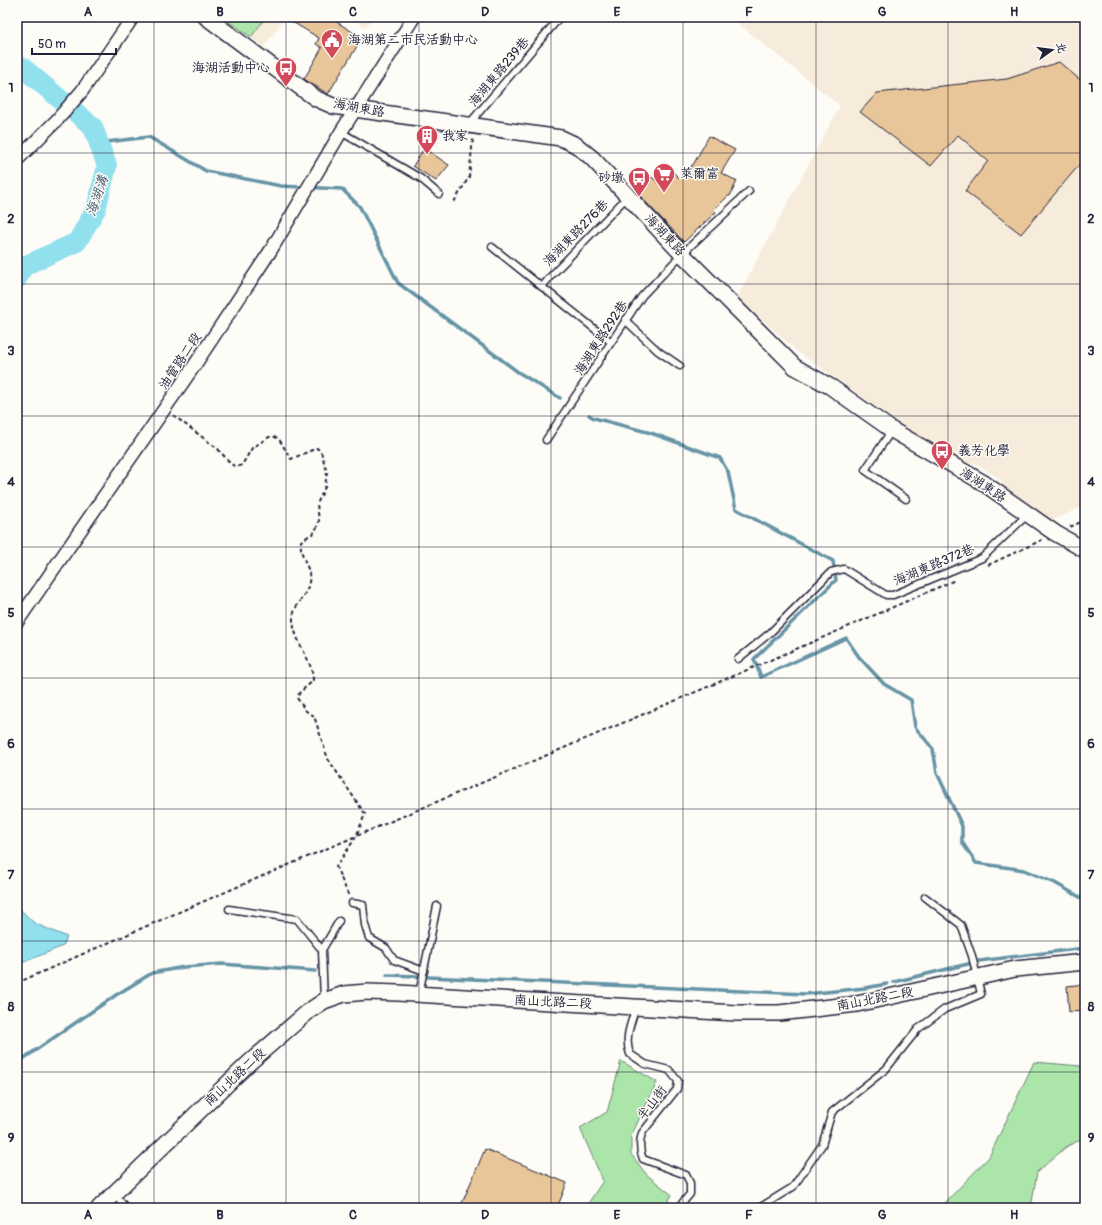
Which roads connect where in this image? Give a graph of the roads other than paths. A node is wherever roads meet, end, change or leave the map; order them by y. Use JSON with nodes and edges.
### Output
{"nodes":[{"id":1,"x":133,"y":17,"type":"edge"},
{"id":2,"x":206,"y":17,"type":"edge"},
{"id":3,"x":414,"y":17,"type":"edge"},
{"id":4,"x":560,"y":17,"type":"edge"},
{"id":5,"x":356,"y":109,"type":"junction"},
{"id":6,"x":471,"y":124,"type":"junction"},
{"id":7,"x":340,"y":132,"type":"junction"},
{"id":8,"x":17,"y":160,"type":"edge"},
{"id":9,"x":749,"y":192,"type":"dead end"},
{"id":10,"x":439,"y":194,"type":"dead end"},
{"id":11,"x":628,"y":196,"type":"junction"},
{"id":12,"x":492,"y":247,"type":"dead end"},
{"id":13,"x":682,"y":254,"type":"junction"},
{"id":14,"x":542,"y":287,"type":"junction"},
{"id":15,"x":625,"y":320,"type":"junction"},
{"id":16,"x":612,"y":342,"type":"junction"},
{"id":17,"x":680,"y":366,"type":"dead end"},
{"id":18,"x":892,"y":430,"type":"junction"},
{"id":19,"x":546,"y":440,"type":"dead end"},
{"id":20,"x":906,"y":499,"type":"dead end"},
{"id":21,"x":1028,"y":514,"type":"junction"},
{"id":22,"x":1085,"y":550,"type":"edge"},
{"id":23,"x":17,"y":622,"type":"edge"},
{"id":24,"x":738,"y":659,"type":"dead end"},
{"id":25,"x":925,"y":897,"type":"dead end"},
{"id":26,"x":352,"y":902,"type":"road end"},
{"id":27,"x":436,"y":906,"type":"dead end"},
{"id":28,"x":228,"y":909,"type":"dead end"},
{"id":29,"x":339,"y":921,"type":"dead end"},
{"id":30,"x":322,"y":950,"type":"junction"},
{"id":31,"x":1085,"y":962,"type":"edge"},
{"id":32,"x":424,"y":971,"type":"junction"},
{"id":33,"x":977,"y":977,"type":"junction"},
{"id":34,"x":420,"y":994,"type":"junction"},
{"id":35,"x":324,"y":1001,"type":"junction"},
{"id":36,"x":636,"y":1007,"type":"junction"},
{"id":37,"x":114,"y":1194,"type":"junction"},
{"id":38,"x":98,"y":1208,"type":"edge"},
{"id":39,"x":126,"y":1208,"type":"edge"},
{"id":40,"x":678,"y":1208,"type":"edge"},
{"id":41,"x":758,"y":1208,"type":"edge"}],
"edges":[{"from":1,"to":8,"type":"street"},
{"from":2,"to":5,"type":"street","name":"海湖東路"},
{"from":3,"to":5,"type":"street","name":"油管路二段"},
{"from":4,"to":6,"type":"lane","name":"海湖東路239巷"},
{"from":5,"to":6,"type":"street","name":"海湖東路"},
{"from":5,"to":7,"type":"street","name":"油管路二段"},
{"from":6,"to":11,"type":"street","name":"海湖東路"},
{"from":7,"to":10,"type":"lane"},
{"from":7,"to":23,"type":"street","name":"油管路二段"},
{"from":9,"to":13,"type":"lane","name":"海湖東路292巷"},
{"from":11,"to":13,"type":"street","name":"海湖東路"},
{"from":11,"to":14,"type":"lane","name":"海湖東路276巷"},
{"from":12,"to":14,"type":"lane"},
{"from":13,"to":15,"type":"lane","name":"海湖東路292巷"},
{"from":13,"to":18,"type":"street","name":"海湖東路"},
{"from":14,"to":16,"type":"lane"},
{"from":15,"to":16,"type":"lane","name":"海湖東路292巷"},
{"from":15,"to":17,"type":"lane"},
{"from":16,"to":19,"type":"lane","name":"海湖東路292巷"},
{"from":18,"to":20,"type":"lane"},
{"from":18,"to":21,"type":"street","name":"海湖東路"},
{"from":21,"to":22,"type":"street","name":"海湖東路"},
{"from":21,"to":24,"type":"lane","name":"海湖東路372巷"},
{"from":25,"to":33,"type":"lane"},
{"from":26,"to":32,"type":"lane"},
{"from":27,"to":32,"type":"lane"},
{"from":28,"to":30,"type":"lane"},
{"from":29,"to":30,"type":"lane"},
{"from":30,"to":35,"type":"lane"},
{"from":31,"to":33,"type":"street","name":"南山北路二段"},
{"from":32,"to":34,"type":"lane"},
{"from":33,"to":36,"type":"street","name":"南山北路二段"},
{"from":33,"to":41,"type":"lane"},
{"from":34,"to":35,"type":"street","name":"南山北路二段"},
{"from":34,"to":36,"type":"street","name":"南山北路二段"},
{"from":35,"to":37,"type":"street","name":"南山北路二段"},
{"from":36,"to":40,"type":"lane","name":"半山街"},
{"from":37,"to":38,"type":"street","name":"南山北路二段"},
{"from":37,"to":39,"type":"lane"}]}
